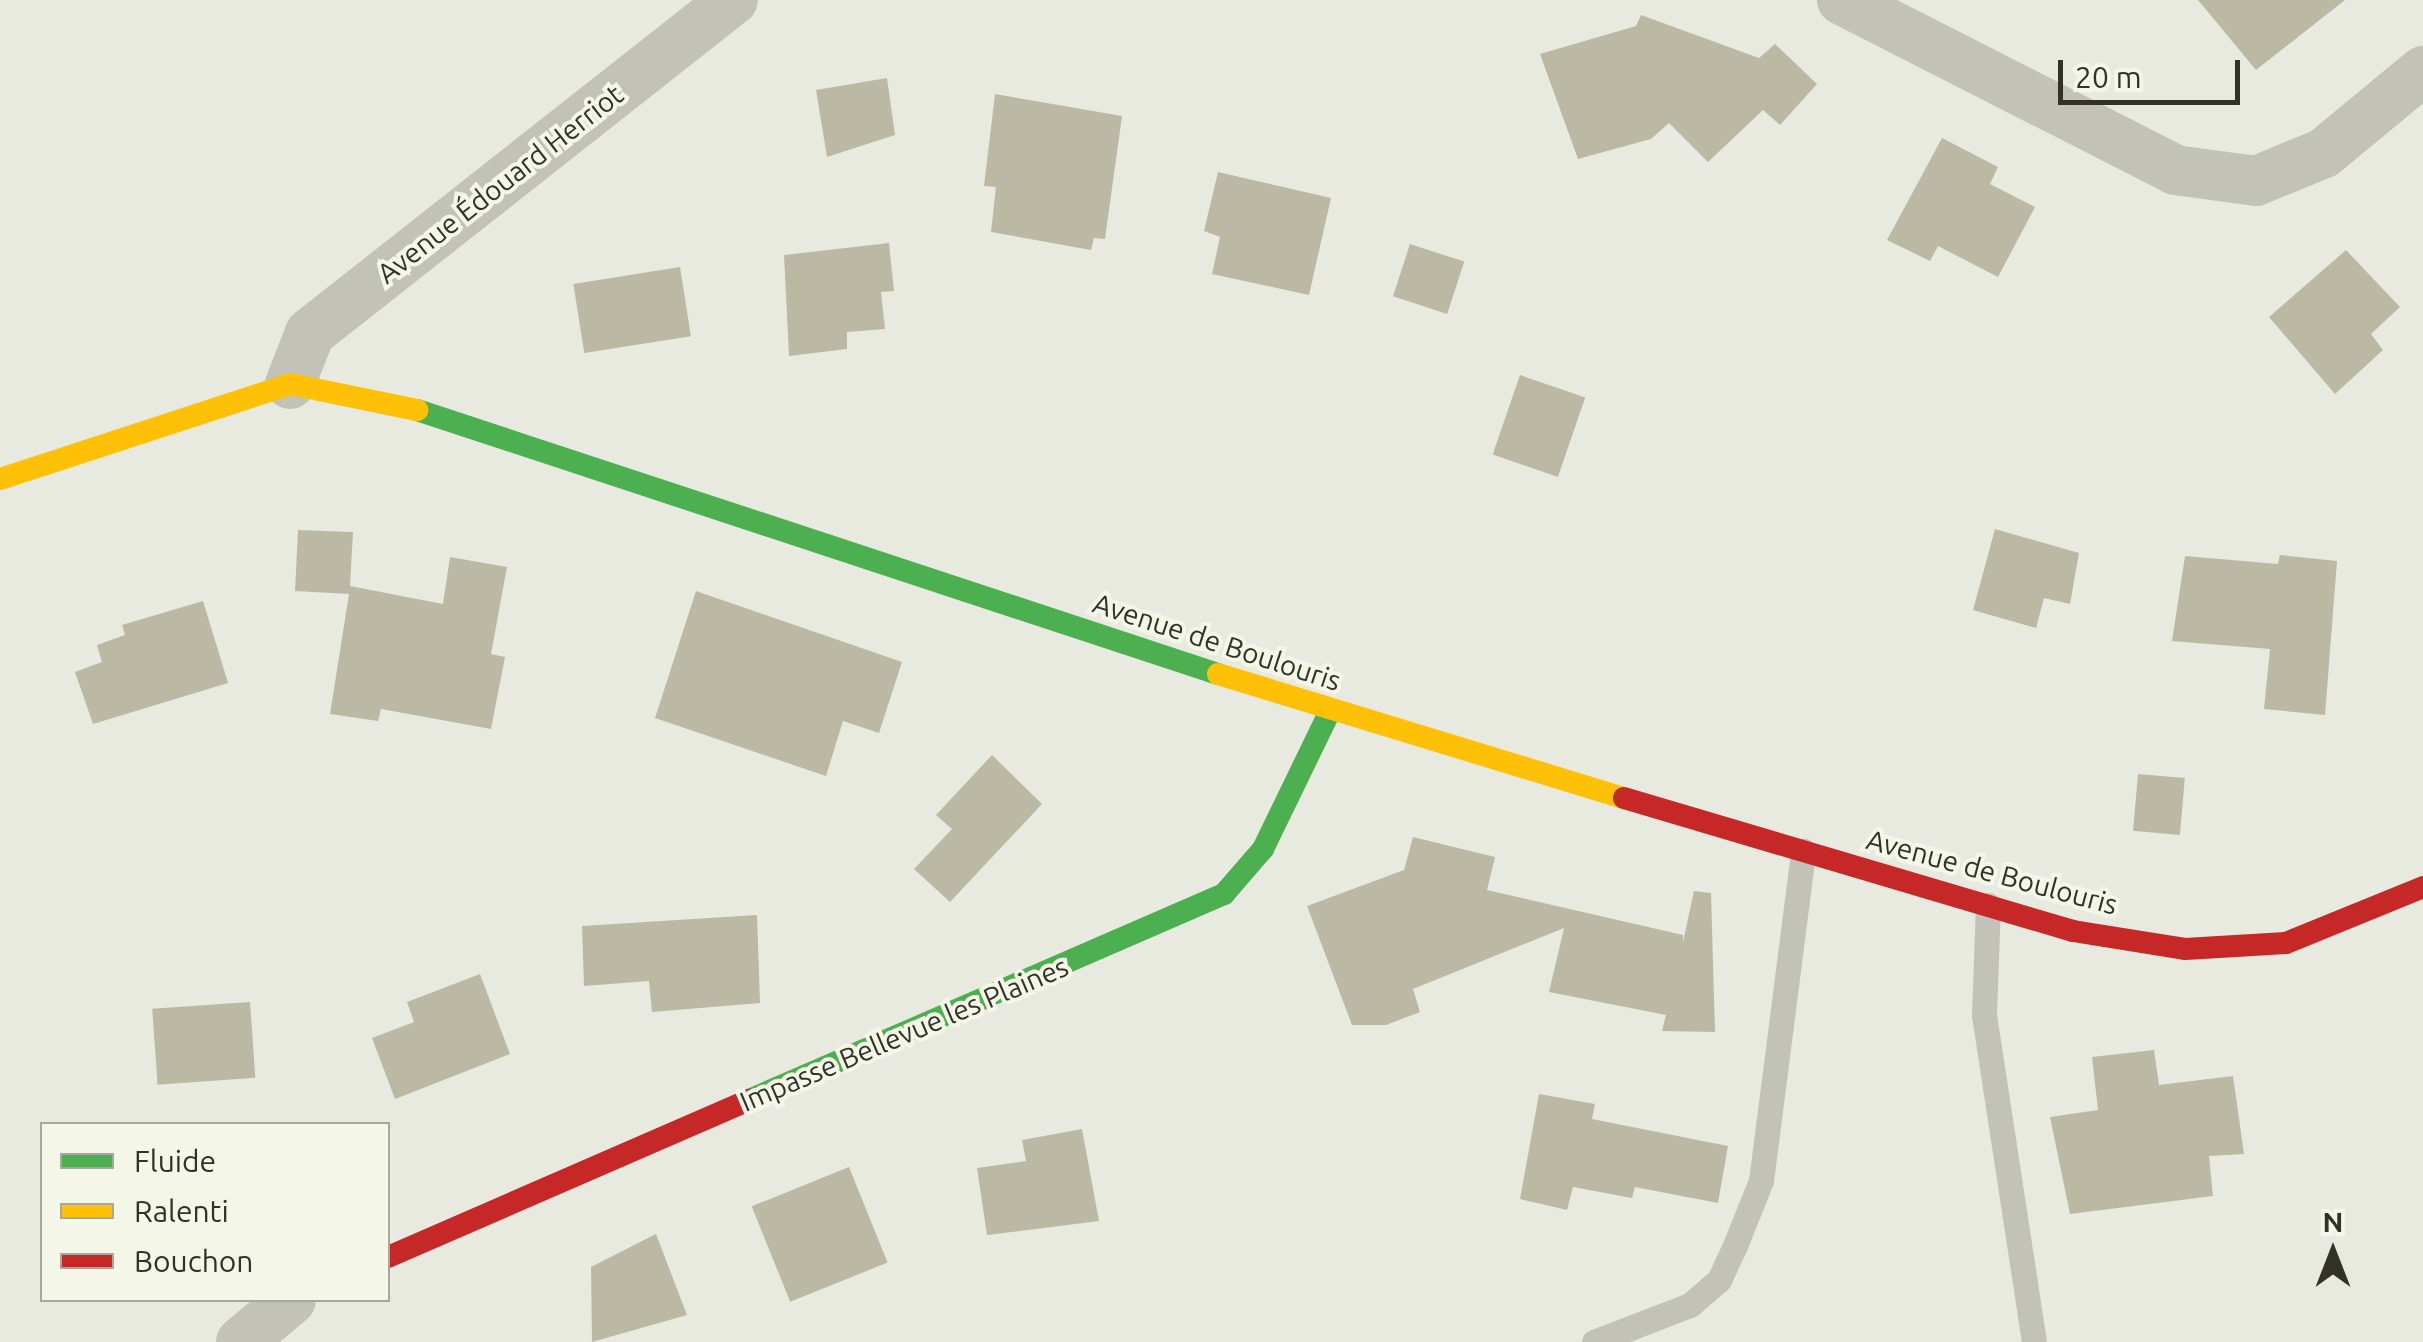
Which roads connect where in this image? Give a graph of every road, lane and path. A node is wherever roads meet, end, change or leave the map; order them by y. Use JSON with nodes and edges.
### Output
{"nodes":[{"id":1,"x":733,"y":0,"type":"edge"},
{"id":2,"x":1842,"y":0,"type":"edge"},
{"id":3,"x":2423,"y":71,"type":"edge"},
{"id":4,"x":290,"y":384,"type":"junction"},
{"id":5,"x":0,"y":479,"type":"edge"},
{"id":6,"x":1330,"y":711,"type":"junction"},
{"id":7,"x":1804,"y":851,"type":"junction"},
{"id":8,"x":2423,"y":886,"type":"edge"},
{"id":9,"x":1988,"y":906,"type":"junction"},
{"id":10,"x":390,"y":1256,"type":"edge"},
{"id":11,"x":289,"y":1302,"type":"edge"},
{"id":12,"x":241,"y":1342,"type":"edge"},
{"id":13,"x":1594,"y":1342,"type":"edge"},
{"id":14,"x":2034,"y":1342,"type":"edge"}],
"edges":[{"from":1,"to":4,"type":"street","name":"Avenue Édouard Herriot"},
{"from":2,"to":3,"type":"street"},
{"from":4,"to":5,"type":"street","name":"Avenue de Boulouris"},
{"from":4,"to":6,"type":"street","name":"Avenue de Boulouris"},
{"from":6,"to":7,"type":"street","name":"Avenue de Boulouris"},
{"from":6,"to":10,"type":"street","name":"Impasse Bellevue les Plaines"},
{"from":7,"to":9,"type":"street","name":"Avenue de Boulouris"},
{"from":7,"to":13,"type":"lane"},
{"from":8,"to":9,"type":"street","name":"Avenue de Boulouris"},
{"from":9,"to":14,"type":"lane"},
{"from":11,"to":12,"type":"street"}]}
